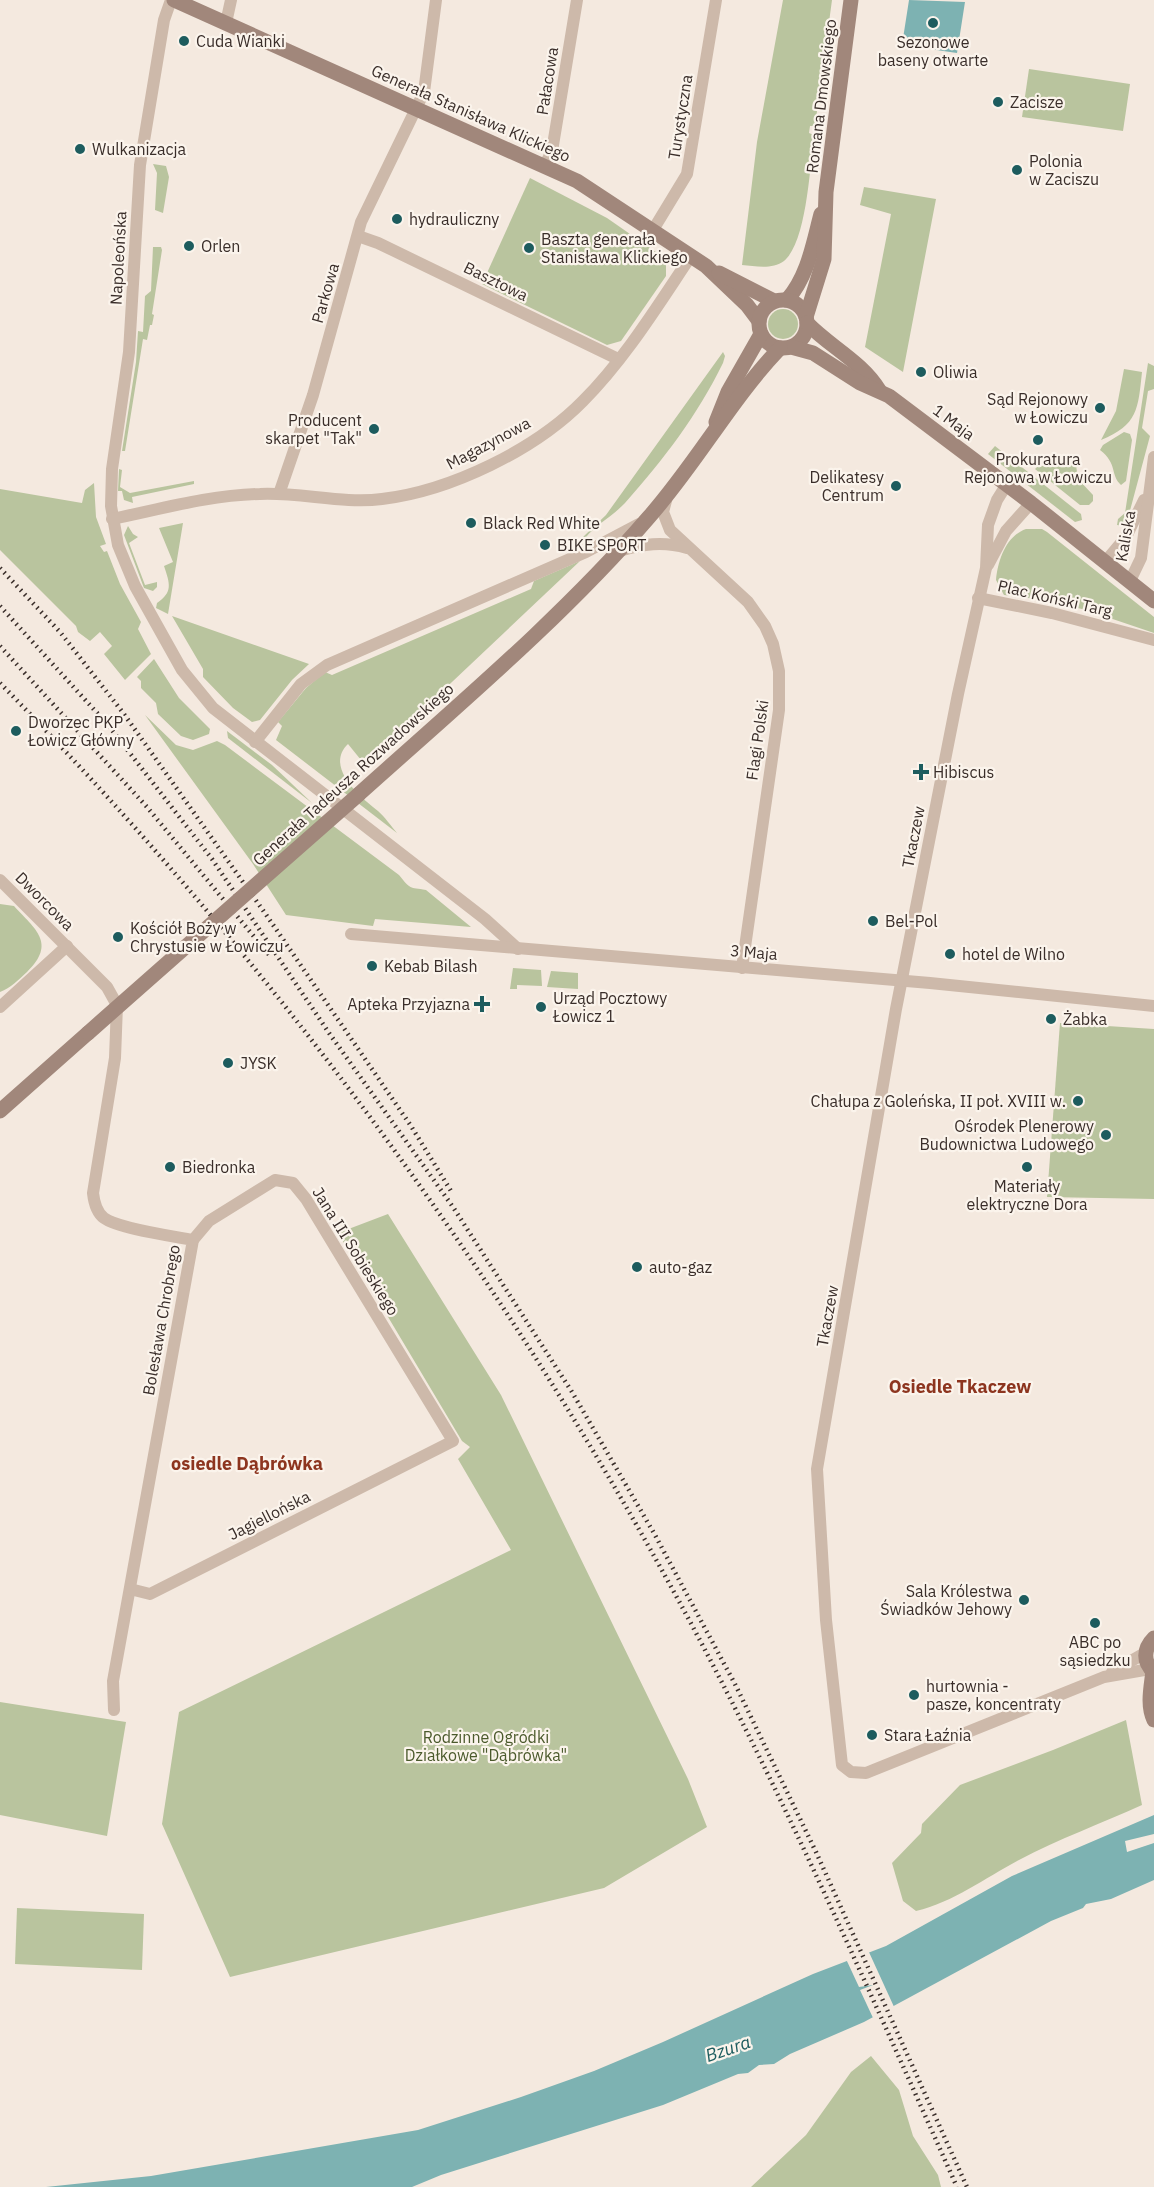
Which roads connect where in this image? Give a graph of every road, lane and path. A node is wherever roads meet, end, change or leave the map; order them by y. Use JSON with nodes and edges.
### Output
{"nodes":[{"id":1,"x":173,"y":0,"type":"edge"},
{"id":2,"x":231,"y":0,"type":"edge"},
{"id":3,"x":436,"y":0,"type":"edge"},
{"id":4,"x":577,"y":0,"type":"edge"},
{"id":5,"x":716,"y":0,"type":"edge"},
{"id":6,"x":851,"y":0,"type":"edge"},
{"id":7,"x":226,"y":23,"type":"junction"},
{"id":8,"x":416,"y":108,"type":"junction"},
{"id":9,"x":545,"y":165,"type":"junction"},
{"id":10,"x":826,"y":196,"type":"junction"},
{"id":11,"x":653,"y":230,"type":"junction"},
{"id":12,"x":358,"y":236,"type":"junction"},
{"id":13,"x":691,"y":256,"type":"junction"},
{"id":14,"x":706,"y":266,"type":"junction"},
{"id":15,"x":781,"y":301,"type":"junction"},
{"id":16,"x":806,"y":320,"type":"junction"},
{"id":17,"x":760,"y":328,"type":"junction"},
{"id":18,"x":785,"y":347,"type":"junction"},
{"id":19,"x":618,"y":358,"type":"junction"},
{"id":20,"x":879,"y":390,"type":"junction"},
{"id":21,"x":708,"y":442,"type":"junction"},
{"id":22,"x":1154,"y":457,"type":"edge"},
{"id":23,"x":1007,"y":484,"type":"junction"},
{"id":24,"x":279,"y":494,"type":"junction"},
{"id":25,"x":669,"y":494,"type":"junction"},
{"id":26,"x":1148,"y":494,"type":"junction"},
{"id":27,"x":1031,"y":503,"type":"junction"},
{"id":28,"x":650,"y":516,"type":"junction"},
{"id":29,"x":112,"y":519,"type":"junction"},
{"id":30,"x":688,"y":548,"type":"junction"},
{"id":31,"x":619,"y":551,"type":"junction"},
{"id":32,"x":1105,"y":562,"type":"junction"},
{"id":33,"x":986,"y":568,"type":"junction"},
{"id":34,"x":1130,"y":581,"type":"junction"},
{"id":35,"x":978,"y":598,"type":"junction"},
{"id":36,"x":1154,"y":601,"type":"edge"},
{"id":37,"x":1154,"y":640,"type":"edge"},
{"id":38,"x":255,"y":742,"type":"junction"},
{"id":39,"x":0,"y":880,"type":"edge"},
{"id":40,"x":351,"y":934,"type":"dead end"},
{"id":41,"x":67,"y":946,"type":"junction"},
{"id":42,"x":518,"y":950,"type":"junction"},
{"id":43,"x":742,"y":968,"type":"junction"},
{"id":44,"x":901,"y":981,"type":"junction"},
{"id":45,"x":117,"y":1005,"type":"joint"},
{"id":46,"x":1154,"y":1006,"type":"edge"},
{"id":47,"x":0,"y":1007,"type":"edge"},
{"id":48,"x":0,"y":1111,"type":"edge"},
{"id":49,"x":193,"y":1240,"type":"junction"},
{"id":50,"x":453,"y":1441,"type":"joint"},
{"id":51,"x":130,"y":1589,"type":"junction"},
{"id":52,"x":1154,"y":1638,"type":"edge"},
{"id":53,"x":1145,"y":1653,"type":"junction"},
{"id":54,"x":1152,"y":1671,"type":"edge"},
{"id":55,"x":1104,"y":1677,"type":"junction"},
{"id":56,"x":114,"y":1710,"type":"dead end"},
{"id":57,"x":1154,"y":1720,"type":"edge"}],
"edges":[{"from":1,"to":7,"type":"street","name":"Generała Stanisława Klickiego"},
{"from":1,"to":29,"type":"street","name":"Napoleońska"},
{"from":2,"to":7,"type":"street"},
{"from":3,"to":8,"type":"street","name":"Parkowa"},
{"from":4,"to":9,"type":"street","name":"Pałacowa"},
{"from":5,"to":11,"type":"street","name":"Turystyczna"},
{"from":6,"to":10,"type":"street","name":"Romana Dmowskiego"},
{"from":7,"to":8,"type":"street","name":"Generała Stanisława Klickiego"},
{"from":8,"to":9,"type":"street","name":"Generała Stanisława Klickiego"},
{"from":8,"to":12,"type":"street","name":"Parkowa"},
{"from":9,"to":11,"type":"street","name":"Generała Stanisława Klickiego"},
{"from":10,"to":15,"type":"street","name":"Romana Dmowskiego"},
{"from":10,"to":16,"type":"street","name":"Romana Dmowskiego"},
{"from":11,"to":13,"type":"street","name":"Generała Stanisława Klickiego"},
{"from":12,"to":19,"type":"street","name":"Basztowa"},
{"from":12,"to":24,"type":"street","name":"Parkowa"},
{"from":13,"to":14,"type":"street"},
{"from":13,"to":19,"type":"street","name":"Magazynowa"},
{"from":14,"to":15,"type":"street"},
{"from":14,"to":17,"type":"street"},
{"from":15,"to":16,"type":"street"},
{"from":15,"to":17,"type":"street"},
{"from":16,"to":18,"type":"street"},
{"from":16,"to":20,"type":"street","name":"1 Maja"},
{"from":17,"to":18,"type":"street"},
{"from":17,"to":21,"type":"street","name":"Generała Tadeusza Rozwadowskiego"},
{"from":18,"to":20,"type":"street","name":"1 Maja"},
{"from":18,"to":21,"type":"street","name":"Generała Tadeusza Rozwadowskiego"},
{"from":19,"to":24,"type":"street","name":"Magazynowa"},
{"from":20,"to":23,"type":"street","name":"1 Maja"},
{"from":21,"to":25,"type":"street","name":"Generała Tadeusza Rozwadowskiego"},
{"from":22,"to":26,"type":"street","name":"Kaliska"},
{"from":23,"to":27,"type":"street"},
{"from":23,"to":33,"type":"street","name":"Plac Koński Targ"},
{"from":24,"to":29,"type":"street","name":"Magazynowa"},
{"from":25,"to":28,"type":"street","name":"Generała Tadeusza Rozwadowskiego"},
{"from":25,"to":30,"type":"street","name":"Flagi Polski"},
{"from":26,"to":32,"type":"street","name":"Kaliska"},
{"from":26,"to":34,"type":"street","name":"Kaliska"},
{"from":27,"to":32,"type":"street"},
{"from":27,"to":33,"type":"street","name":"Plac Koński Targ"},
{"from":28,"to":31,"type":"street","name":"Generała Tadeusza Rozwadowskiego"},
{"from":28,"to":38,"type":"street"},
{"from":29,"to":38,"type":"street","name":"Napoleońska"},
{"from":30,"to":31,"type":"street"},
{"from":30,"to":43,"type":"street","name":"Flagi Polski"},
{"from":31,"to":48,"type":"street","name":"Generała Tadeusza Rozwadowskiego","bridge":true},
{"from":32,"to":34,"type":"street"},
{"from":33,"to":35,"type":"street","name":"Plac Koński Targ"},
{"from":34,"to":36,"type":"street"},
{"from":35,"to":37,"type":"street","name":"Plac Koński Targ"},
{"from":35,"to":44,"type":"street","name":"Tkaczew"},
{"from":38,"to":42,"type":"street","name":"Napoleońska"},
{"from":39,"to":41,"type":"street","name":"Dworcowa"},
{"from":40,"to":42,"type":"street","name":"3 Maja"},
{"from":41,"to":45,"type":"street","name":"Dworcowa"},
{"from":41,"to":47,"type":"street","name":"Dworcowa"},
{"from":42,"to":43,"type":"street","name":"3 Maja"},
{"from":43,"to":44,"type":"street","name":"3 Maja"},
{"from":44,"to":46,"type":"street","name":"3 Maja"},
{"from":44,"to":55,"type":"street","name":"Tkaczew"},
{"from":45,"to":49,"type":"street","name":"Bolesława Chrobrego"},
{"from":49,"to":50,"type":"street","name":"Jana III Sobieskiego"},
{"from":49,"to":51,"type":"street","name":"Bolesława Chrobrego"},
{"from":50,"to":51,"type":"street","name":"Jagiellońska"},
{"from":51,"to":56,"type":"street","name":"Bolesława Chrobrego"},
{"from":52,"to":53,"type":"street"},
{"from":53,"to":54,"type":"street"},
{"from":53,"to":55,"type":"street","name":"Tkaczew"},
{"from":54,"to":55,"type":"street","name":"Tkaczew"},
{"from":54,"to":57,"type":"street"}]}
